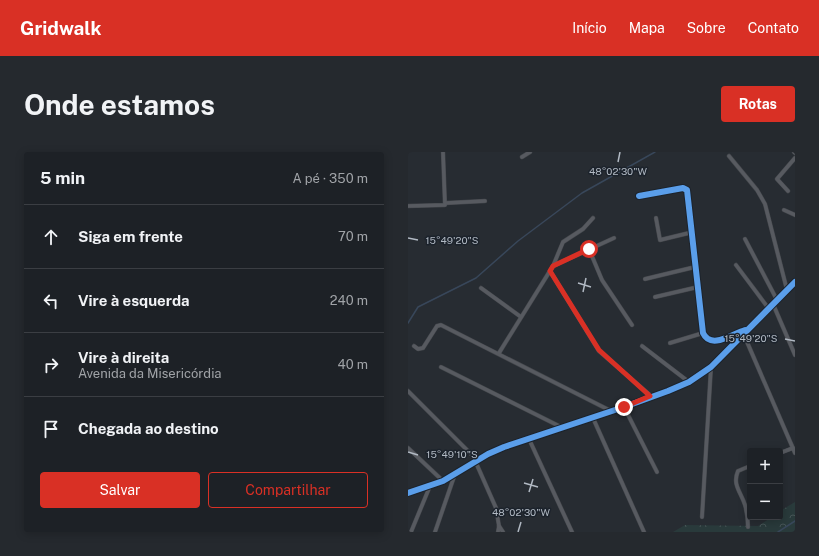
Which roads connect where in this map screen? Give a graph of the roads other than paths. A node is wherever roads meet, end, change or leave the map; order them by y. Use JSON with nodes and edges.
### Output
{"nodes":[{"id":1,"x":439,"y":152,"type":"edge"},
{"id":2,"x":530,"y":152,"type":"edge"},
{"id":3,"x":443,"y":154,"type":"edge"},
{"id":4,"x":730,"y":156,"type":"dead end"},
{"id":5,"x":522,"y":157,"type":"dead end"},
{"id":6,"x":795,"y":158,"type":"edge"},
{"id":7,"x":788,"y":191,"type":"dead end"},
{"id":8,"x":639,"y":196,"type":"dead end"},
{"id":9,"x":485,"y":201,"type":"dead end"},
{"id":10,"x":445,"y":204,"type":"junction"},
{"id":11,"x":408,"y":206,"type":"edge"},
{"id":12,"x":784,"y":210,"type":"dead end"},
{"id":13,"x":795,"y":215,"type":"edge"},
{"id":14,"x":593,"y":218,"type":"dead end"},
{"id":15,"x":656,"y":218,"type":"dead end"},
{"id":16,"x":692,"y":232,"type":"junction"},
{"id":17,"x":614,"y":238,"type":"dead end"},
{"id":18,"x":745,"y":239,"type":"dead end"},
{"id":19,"x":589,"y":249,"type":"junction"},
{"id":20,"x":736,"y":265,"type":"dead end"},
{"id":21,"x":553,"y":266,"type":"junction"},
{"id":22,"x":695,"y":267,"type":"junction"},
{"id":23,"x":550,"y":271,"type":"junction"},
{"id":24,"x":645,"y":279,"type":"dead end"},
{"id":25,"x":795,"y":282,"type":"edge"},
{"id":26,"x":698,"y":287,"type":"junction"},
{"id":27,"x":481,"y":288,"type":"dead end"},
{"id":28,"x":787,"y":290,"type":"junction"},
{"id":29,"x":655,"y":297,"type":"dead end"},
{"id":30,"x":775,"y":302,"type":"junction"},
{"id":31,"x":769,"y":309,"type":"junction"},
{"id":32,"x":521,"y":317,"type":"junction"},
{"id":33,"x":632,"y":325,"type":"dead end"},
{"id":34,"x":751,"y":328,"type":"junction"},
{"id":35,"x":703,"y":333,"type":"junction"},
{"id":36,"x":744,"y":335,"type":"junction"},
{"id":37,"x":670,"y":343,"type":"dead end"},
{"id":38,"x":414,"y":346,"type":"dead end"},
{"id":39,"x":642,"y":346,"type":"dead end"},
{"id":40,"x":499,"y":352,"type":"junction"},
{"id":41,"x":795,"y":355,"type":"edge"},
{"id":42,"x":441,"y":367,"type":"dead end"},
{"id":43,"x":711,"y":367,"type":"junction"},
{"id":44,"x":689,"y":382,"type":"junction"},
{"id":45,"x":408,"y":391,"type":"edge"},
{"id":46,"x":650,"y":396,"type":"junction"},
{"id":47,"x":624,"y":407,"type":"junction"},
{"id":48,"x":611,"y":411,"type":"junction"},
{"id":49,"x":593,"y":418,"type":"junction"},
{"id":50,"x":561,"y":428,"type":"junction"},
{"id":51,"x":529,"y":439,"type":"junction"},
{"id":52,"x":408,"y":448,"type":"edge"},
{"id":53,"x":793,"y":448,"type":"junction"},
{"id":54,"x":783,"y":452,"type":"edge"},
{"id":55,"x":795,"y":453,"type":"edge"},
{"id":56,"x":476,"y":461,"type":"junction"},
{"id":57,"x":747,"y":467,"type":"edge"},
{"id":58,"x":658,"y":472,"type":"dead end"},
{"id":59,"x":455,"y":474,"type":"junction"},
{"id":60,"x":443,"y":481,"type":"junction"},
{"id":61,"x":430,"y":486,"type":"junction"},
{"id":62,"x":408,"y":493,"type":"edge"},
{"id":63,"x":702,"y":517,"type":"dead end"},
{"id":64,"x":499,"y":526,"type":"junction"},
{"id":65,"x":748,"y":527,"type":"dead end"},
{"id":66,"x":411,"y":532,"type":"edge"},
{"id":67,"x":435,"y":532,"type":"edge"},
{"id":68,"x":498,"y":532,"type":"edge"},
{"id":69,"x":503,"y":532,"type":"edge"},
{"id":70,"x":572,"y":532,"type":"edge"},
{"id":71,"x":644,"y":532,"type":"edge"}],
"edges":[{"from":1,"to":3,"type":"street"},
{"from":2,"to":5,"type":"street"},
{"from":3,"to":10,"type":"street"},
{"from":4,"to":28,"type":"street"},
{"from":6,"to":7,"type":"street"},
{"from":8,"to":16,"type":"street"},
{"from":9,"to":10,"type":"street"},
{"from":10,"to":11,"type":"street"},
{"from":12,"to":13,"type":"street"},
{"from":14,"to":21,"type":"street"},
{"from":15,"to":16,"type":"street"},
{"from":16,"to":22,"type":"street"},
{"from":17,"to":19,"type":"street"},
{"from":18,"to":30,"type":"street"},
{"from":19,"to":21,"type":"street"},
{"from":19,"to":33,"type":"street"},
{"from":20,"to":31,"type":"street"},
{"from":21,"to":23,"type":"street"},
{"from":22,"to":24,"type":"street"},
{"from":22,"to":26,"type":"street"},
{"from":23,"to":32,"type":"street"},
{"from":23,"to":46,"type":"street"},
{"from":25,"to":28,"type":"street"},
{"from":26,"to":29,"type":"street"},
{"from":26,"to":35,"type":"street"},
{"from":27,"to":32,"type":"street"},
{"from":28,"to":30,"type":"street"},
{"from":30,"to":31,"type":"street"},
{"from":30,"to":41,"type":"street"},
{"from":31,"to":34,"type":"street"},
{"from":32,"to":40,"type":"street"},
{"from":34,"to":35,"type":"street"},
{"from":34,"to":36,"type":"street"},
{"from":35,"to":37,"type":"street"},
{"from":36,"to":43,"type":"street"},
{"from":36,"to":53,"type":"street"},
{"from":38,"to":40,"type":"street"},
{"from":39,"to":44,"type":"street"},
{"from":40,"to":48,"type":"street"},
{"from":42,"to":50,"type":"street"},
{"from":43,"to":44,"type":"street"},
{"from":43,"to":63,"type":"street"},
{"from":44,"to":46,"type":"street"},
{"from":45,"to":56,"type":"street"},
{"from":46,"to":47,"type":"street"},
{"from":47,"to":48,"type":"street"},
{"from":47,"to":58,"type":"street"},
{"from":48,"to":49,"type":"street"},
{"from":49,"to":50,"type":"street"},
{"from":49,"to":71,"type":"street"},
{"from":50,"to":51,"type":"street"},
{"from":51,"to":56,"type":"street"},
{"from":51,"to":70,"type":"street"},
{"from":52,"to":60,"type":"street"},
{"from":53,"to":54,"type":"street"},
{"from":53,"to":55,"type":"street"},
{"from":56,"to":59,"type":"street"},
{"from":56,"to":64,"type":"street"},
{"from":57,"to":65,"type":"street"},
{"from":59,"to":60,"type":"street"},
{"from":59,"to":67,"type":"street"},
{"from":60,"to":61,"type":"street"},
{"from":61,"to":62,"type":"street"},
{"from":61,"to":66,"type":"street"},
{"from":64,"to":68,"type":"street"},
{"from":64,"to":69,"type":"street"}]}
